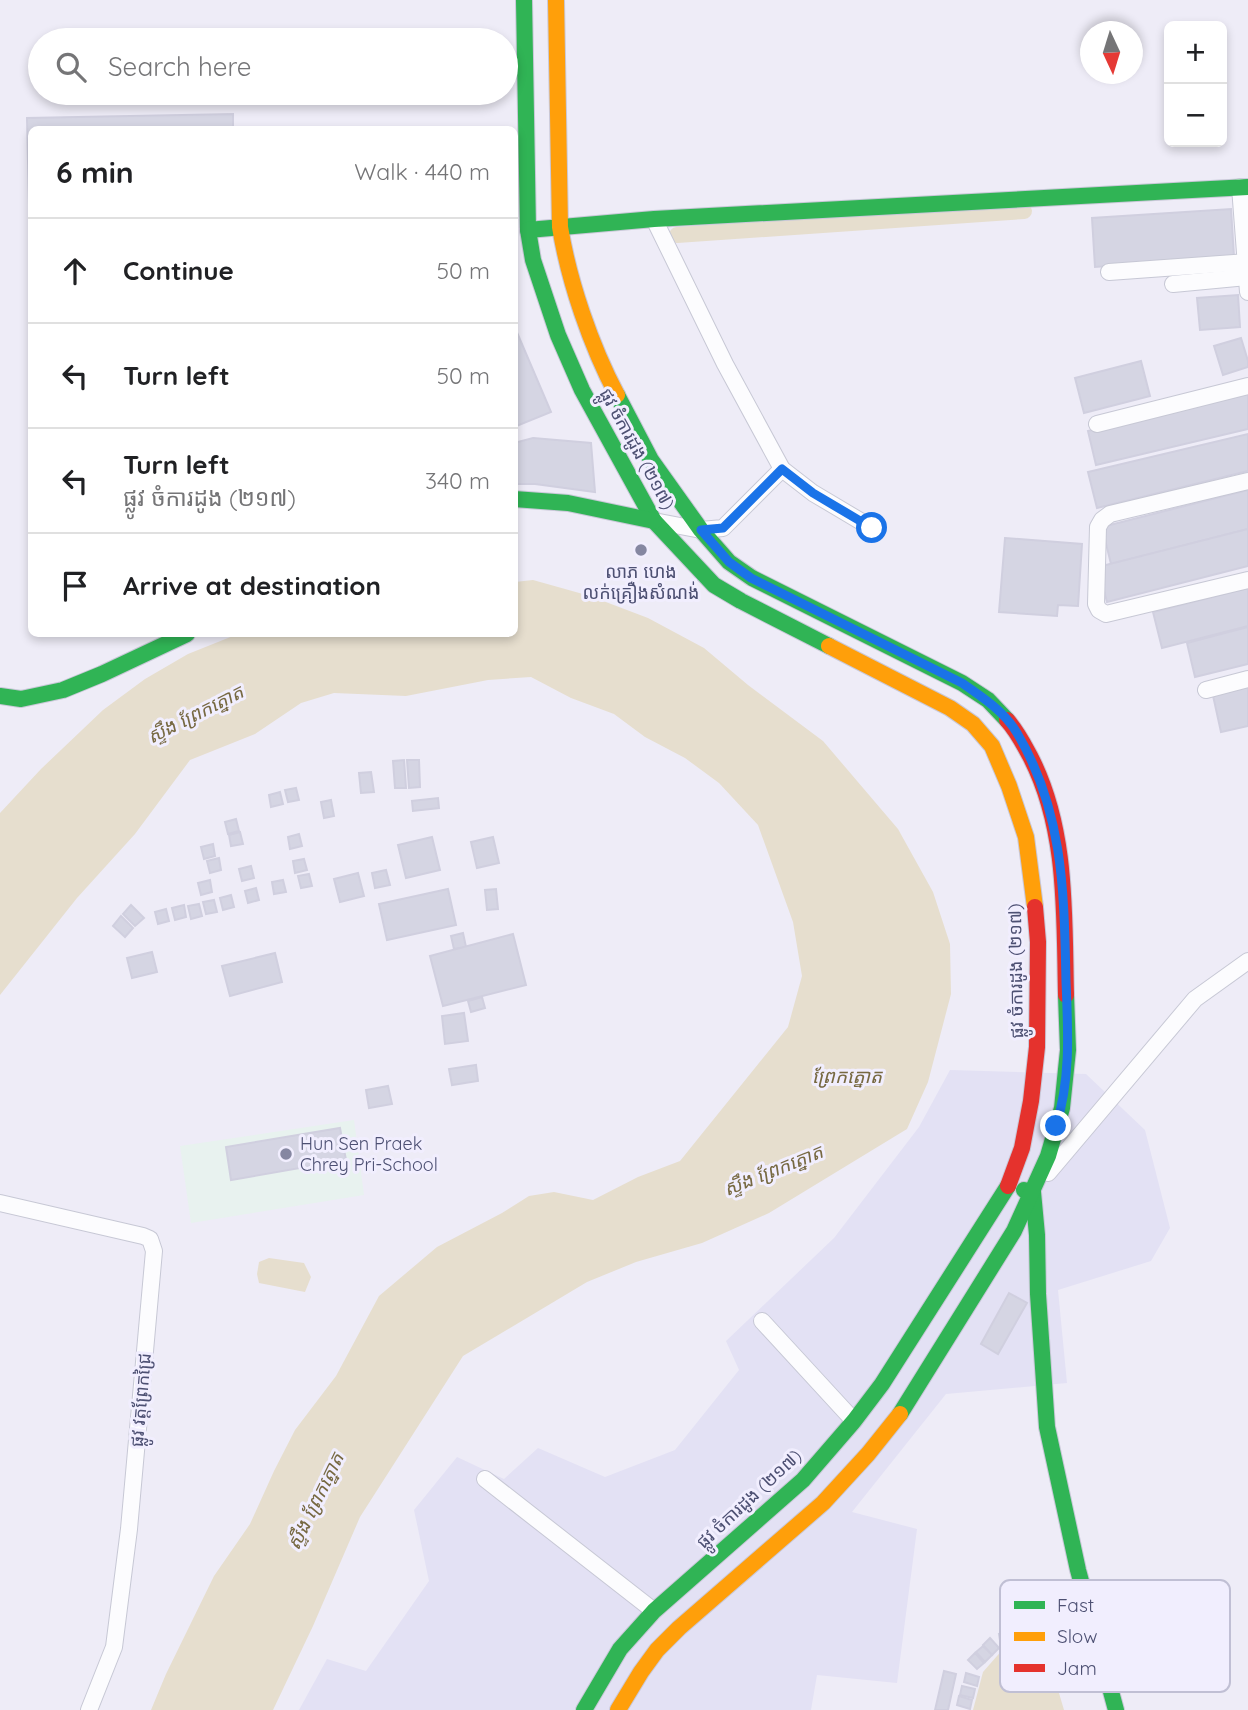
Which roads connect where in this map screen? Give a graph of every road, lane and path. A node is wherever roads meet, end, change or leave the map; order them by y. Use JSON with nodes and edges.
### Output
{"nodes":[{"id":1,"x":524,"y":0,"type":"edge"},
{"id":2,"x":556,"y":0,"type":"edge"},
{"id":3,"x":1244,"y":187,"type":"edge"},
{"id":4,"x":654,"y":219,"type":"junction"},
{"id":5,"x":560,"y":227,"type":"junction"},
{"id":6,"x":528,"y":230,"type":"junction"},
{"id":7,"x":1109,"y":272,"type":"dead end"},
{"id":8,"x":1247,"y":273,"type":"edge"},
{"id":9,"x":1173,"y":284,"type":"dead end"},
{"id":10,"x":1248,"y":386,"type":"edge"},
{"id":11,"x":1097,"y":424,"type":"dead end"},
{"id":12,"x":782,"y":469,"type":"junction"},
{"id":13,"x":1248,"y":481,"type":"edge"},
{"id":14,"x":518,"y":499,"type":"edge"},
{"id":15,"x":654,"y":521,"type":"junction"},
{"id":16,"x":872,"y":528,"type":"dead end"},
{"id":17,"x":701,"y":530,"type":"junction"},
{"id":18,"x":1248,"y":580,"type":"edge"},
{"id":19,"x":181,"y":637,"type":"edge"},
{"id":20,"x":1248,"y":680,"type":"edge"},
{"id":21,"x":1206,"y":690,"type":"dead end"},
{"id":22,"x":0,"y":696,"type":"edge"},
{"id":23,"x":1065,"y":942,"type":"junction"},
{"id":24,"x":1038,"y":943,"type":"junction"},
{"id":25,"x":1248,"y":961,"type":"edge"},
{"id":26,"x":1008,"y":1186,"type":"junction"},
{"id":27,"x":1033,"y":1192,"type":"junction"},
{"id":28,"x":0,"y":1203,"type":"edge"},
{"id":29,"x":762,"y":1321,"type":"dead end"},
{"id":30,"x":854,"y":1421,"type":"junction"},
{"id":31,"x":485,"y":1479,"type":"dead end"},
{"id":32,"x":1082,"y":1580,"type":"edge"},
{"id":33,"x":654,"y":1611,"type":"junction"},
{"id":34,"x":1111,"y":1692,"type":"edge"},
{"id":35,"x":89,"y":1710,"type":"edge"},
{"id":36,"x":584,"y":1710,"type":"edge"},
{"id":37,"x":618,"y":1710,"type":"edge"},
{"id":38,"x":1116,"y":1710,"type":"edge"}],
"edges":[{"from":1,"to":6,"type":"main road","name":"ផ្លូវ ចំការដូង (២១៧)"},
{"from":2,"to":5,"type":"main road","name":"ផ្លូវ ចំការដូង (២១៧)"},
{"from":3,"to":4,"type":"main road"},
{"from":3,"to":8,"type":"street"},
{"from":4,"to":5,"type":"main road"},
{"from":4,"to":12,"type":"street"},
{"from":5,"to":6,"type":"main road"},
{"from":5,"to":17,"type":"main road","name":"ផ្លូវ ចំការដូង (២១៧)"},
{"from":6,"to":15,"type":"main road","name":"ផ្លូវ ចំការដូង (២១៧)"},
{"from":7,"to":8,"type":"street"},
{"from":8,"to":9,"type":"street"},
{"from":10,"to":11,"type":"street"},
{"from":12,"to":16,"type":"street"},
{"from":12,"to":17,"type":"street"},
{"from":13,"to":18,"type":"street"},
{"from":14,"to":15,"type":"main road"},
{"from":15,"to":17,"type":"street"},
{"from":15,"to":24,"type":"main road","name":"ផ្លូវ ចំការដូង (២១៧)"},
{"from":17,"to":23,"type":"main road","name":"ផ្លូវ ចំការដូង (២១៧)"},
{"from":19,"to":22,"type":"main road"},
{"from":20,"to":21,"type":"street"},
{"from":23,"to":24,"type":"main road"},
{"from":23,"to":27,"type":"main road","name":"ផ្លូវ ចំការដូង (២១៧)"},
{"from":24,"to":26,"type":"main road","name":"ផ្លូវ ចំការដូង (២១៧)"},
{"from":25,"to":27,"type":"street"},
{"from":26,"to":27,"type":"main road"},
{"from":26,"to":30,"type":"main road","name":"ផ្លូវ ចំការដូង (២១៧)"},
{"from":27,"to":32,"type":"main road"},
{"from":27,"to":37,"type":"main road","name":"ផ្លូវ ចំការដូង (២១៧)"},
{"from":28,"to":35,"type":"street","name":"ផ្លូវ វត្តព្រែកជ្រៃ"},
{"from":29,"to":30,"type":"street"},
{"from":30,"to":33,"type":"main road","name":"ផ្លូវ ចំការដូង (២១៧)"},
{"from":31,"to":33,"type":"street"},
{"from":33,"to":36,"type":"main road","name":"ផ្លូវ ចំការដូង (២១៧)"},
{"from":34,"to":38,"type":"main road"}]}
